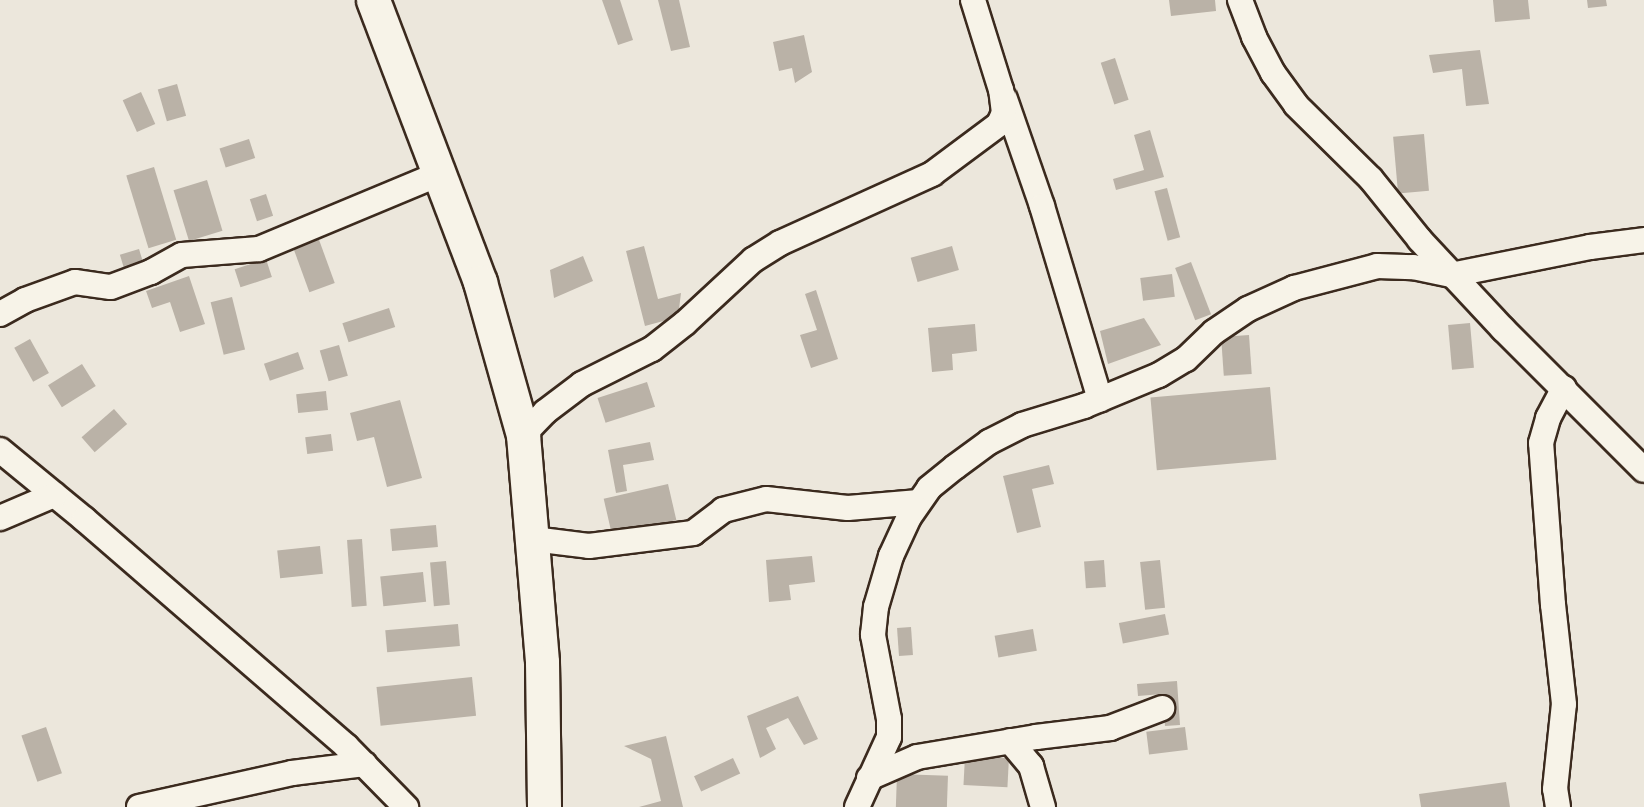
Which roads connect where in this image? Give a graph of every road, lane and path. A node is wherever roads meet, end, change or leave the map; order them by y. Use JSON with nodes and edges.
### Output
{"nodes":[{"id":1,"x":373,"y":0,"type":"edge"},
{"id":2,"x":974,"y":0,"type":"edge"},
{"id":3,"x":1240,"y":0,"type":"edge"},
{"id":4,"x":1001,"y":90,"type":"junction"},
{"id":5,"x":439,"y":174,"type":"junction"},
{"id":6,"x":1644,"y":240,"type":"edge"},
{"id":7,"x":1451,"y":275,"type":"junction"},
{"id":8,"x":0,"y":314,"type":"edge"},
{"id":9,"x":1564,"y":388,"type":"junction"},
{"id":10,"x":1100,"y":399,"type":"junction"},
{"id":11,"x":523,"y":435,"type":"junction"},
{"id":12,"x":0,"y":450,"type":"edge"},
{"id":13,"x":1644,"y":470,"type":"edge"},
{"id":14,"x":54,"y":495,"type":"junction"},
{"id":15,"x":919,"y":502,"type":"junction"},
{"id":16,"x":0,"y":518,"type":"edge"},
{"id":17,"x":533,"y":539,"type":"junction"},
{"id":18,"x":1162,"y":708,"type":"dead end"},
{"id":19,"x":1010,"y":741,"type":"junction"},
{"id":20,"x":364,"y":764,"type":"junction"},
{"id":21,"x":869,"y":778,"type":"junction"},
{"id":22,"x":139,"y":807,"type":"edge"},
{"id":23,"x":406,"y":807,"type":"edge"},
{"id":24,"x":544,"y":807,"type":"edge"},
{"id":25,"x":857,"y":807,"type":"edge"},
{"id":26,"x":1043,"y":807,"type":"edge"},
{"id":27,"x":1558,"y":807,"type":"edge"}],
"edges":[{"from":1,"to":5,"type":"street"},
{"from":2,"to":4,"type":"street"},
{"from":3,"to":7,"type":"street"},
{"from":4,"to":10,"type":"street"},
{"from":4,"to":11,"type":"street"},
{"from":5,"to":8,"type":"street"},
{"from":5,"to":11,"type":"street"},
{"from":6,"to":7,"type":"street"},
{"from":7,"to":9,"type":"street"},
{"from":7,"to":10,"type":"street"},
{"from":9,"to":13,"type":"street"},
{"from":9,"to":27,"type":"street"},
{"from":10,"to":15,"type":"street"},
{"from":11,"to":17,"type":"street"},
{"from":12,"to":14,"type":"street"},
{"from":14,"to":16,"type":"street"},
{"from":14,"to":20,"type":"street"},
{"from":15,"to":17,"type":"street"},
{"from":15,"to":21,"type":"street"},
{"from":17,"to":24,"type":"street"},
{"from":18,"to":19,"type":"street"},
{"from":19,"to":21,"type":"street"},
{"from":19,"to":26,"type":"street"},
{"from":20,"to":22,"type":"street"},
{"from":20,"to":23,"type":"street"},
{"from":21,"to":25,"type":"street"}]}
